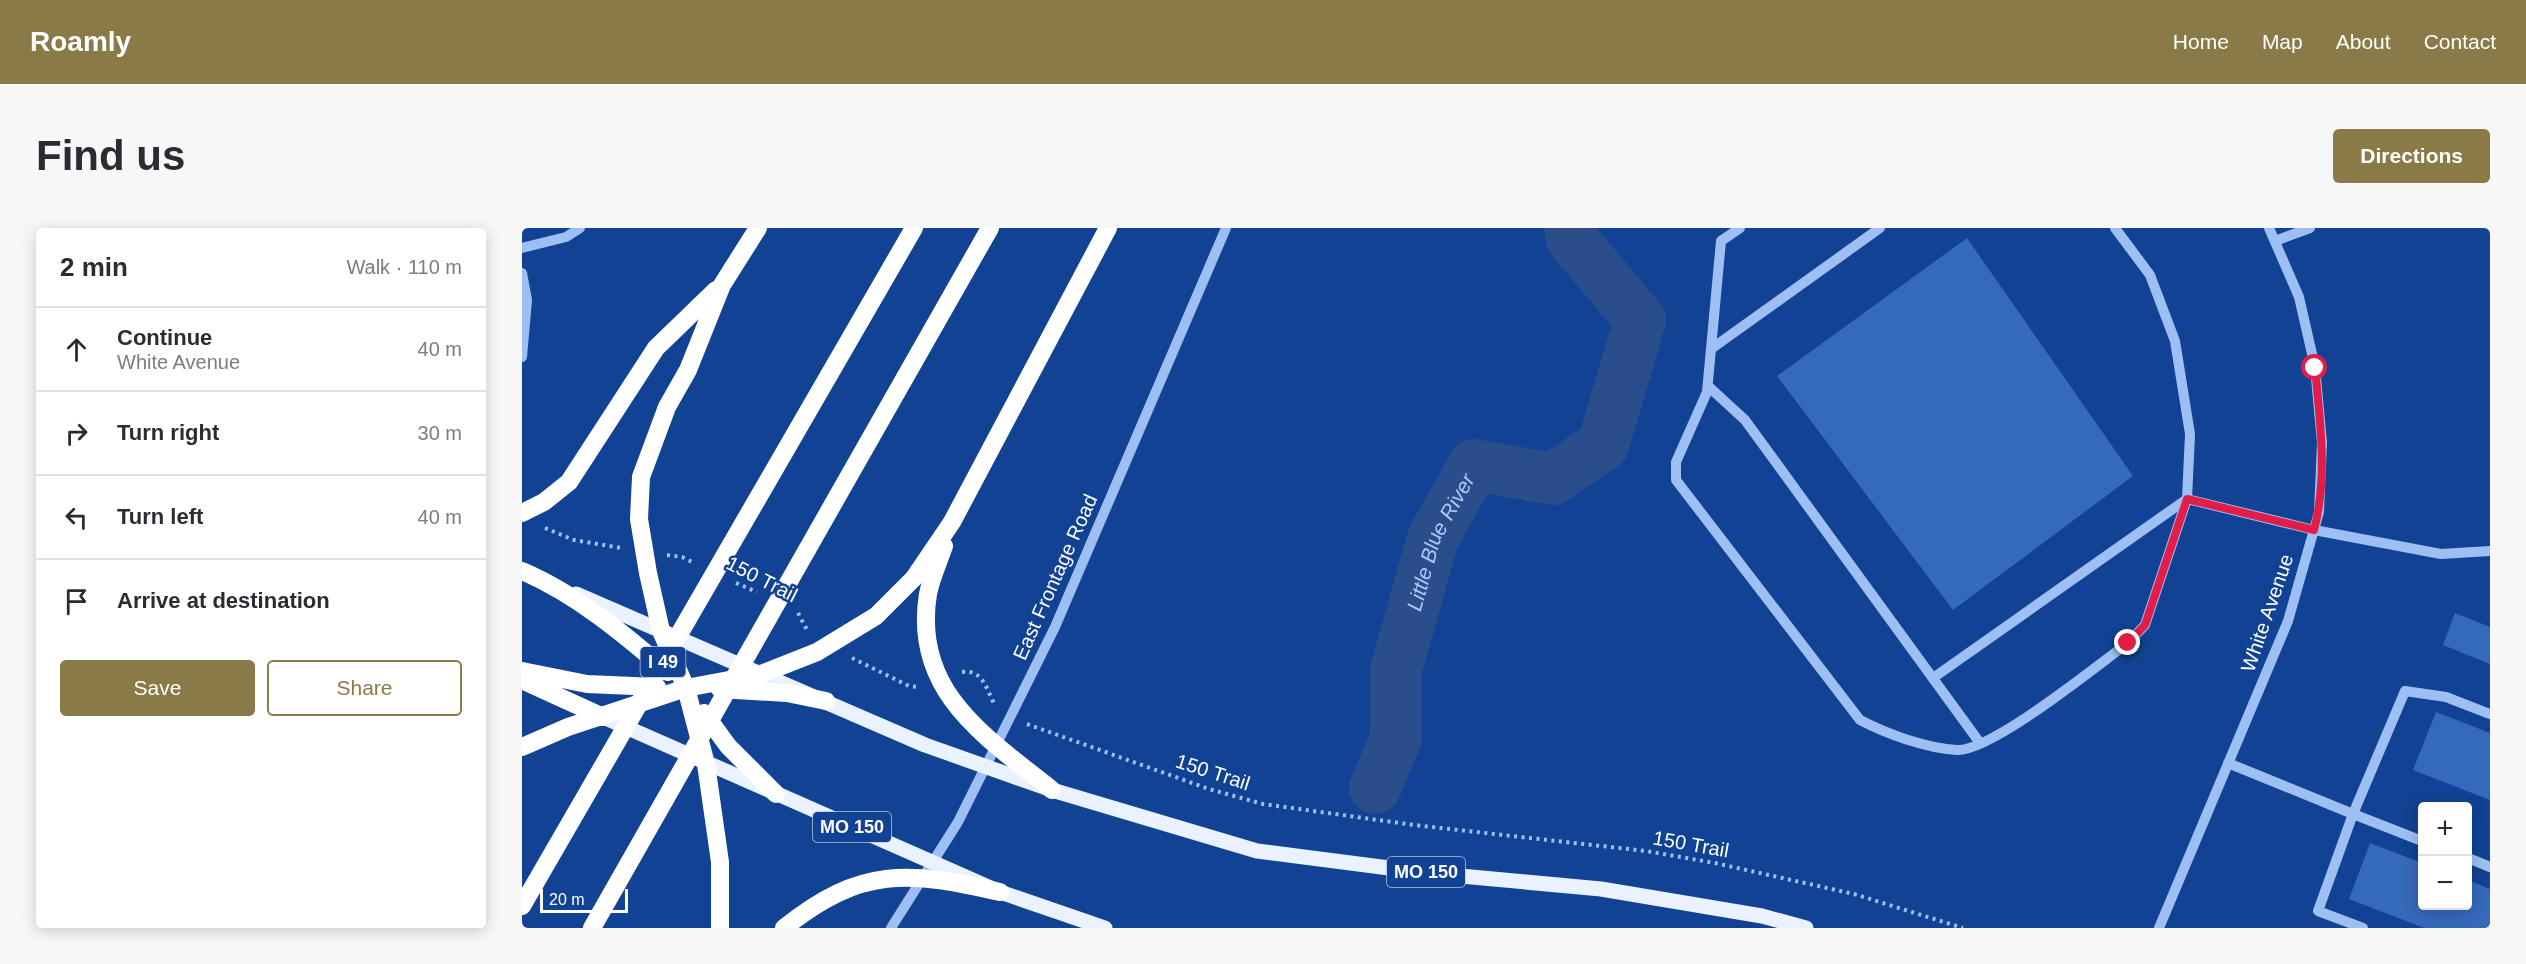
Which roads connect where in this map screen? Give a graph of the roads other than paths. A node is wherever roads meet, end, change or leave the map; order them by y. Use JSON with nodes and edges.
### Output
{"nodes":[{"id":1,"x":580,"y":228,"type":"edge"},
{"id":2,"x":758,"y":228,"type":"edge"},
{"id":3,"x":914,"y":228,"type":"edge"},
{"id":4,"x":990,"y":228,"type":"edge"},
{"id":5,"x":1108,"y":228,"type":"edge"},
{"id":6,"x":1226,"y":228,"type":"edge"},
{"id":7,"x":1740,"y":228,"type":"edge"},
{"id":8,"x":1880,"y":228,"type":"edge"},
{"id":9,"x":2115,"y":228,"type":"edge"},
{"id":10,"x":2269,"y":228,"type":"edge"},
{"id":11,"x":2310,"y":228,"type":"edge"},
{"id":12,"x":2275,"y":241,"type":"junction"},
{"id":13,"x":522,"y":248,"type":"edge"},
{"id":14,"x":522,"y":273,"type":"edge"},
{"id":15,"x":722,"y":285,"type":"junction"},
{"id":16,"x":1711,"y":350,"type":"junction"},
{"id":17,"x":522,"y":357,"type":"edge"},
{"id":18,"x":1708,"y":386,"type":"junction"},
{"id":19,"x":2187,"y":499,"type":"junction"},
{"id":20,"x":522,"y":513,"type":"edge"},
{"id":21,"x":952,"y":522,"type":"junction"},
{"id":22,"x":2314,"y":530,"type":"junction"},
{"id":23,"x":2490,"y":551,"type":"edge"},
{"id":24,"x":522,"y":571,"type":"edge"},
{"id":25,"x":540,"y":579,"type":"junction"},
{"id":26,"x":661,"y":630,"type":"junction"},
{"id":27,"x":522,"y":671,"type":"edge"},
{"id":28,"x":761,"y":674,"type":"junction"},
{"id":29,"x":1933,"y":678,"type":"junction"},
{"id":30,"x":522,"y":680,"type":"edge"},
{"id":31,"x":686,"y":688,"type":"junction"},
{"id":32,"x":826,"y":701,"type":"junction"},
{"id":33,"x":2490,"y":714,"type":"edge"},
{"id":34,"x":603,"y":717,"type":"junction"},
{"id":35,"x":1980,"y":743,"type":"junction"},
{"id":36,"x":522,"y":747,"type":"edge"},
{"id":37,"x":2228,"y":763,"type":"junction"},
{"id":38,"x":706,"y":764,"type":"junction"},
{"id":39,"x":1052,"y":790,"type":"junction"},
{"id":40,"x":776,"y":794,"type":"junction"},
{"id":41,"x":2353,"y":814,"type":"junction"},
{"id":42,"x":2418,"y":839,"type":"edge"},
{"id":43,"x":2472,"y":860,"type":"edge"},
{"id":44,"x":2490,"y":867,"type":"edge"},
{"id":45,"x":1000,"y":892,"type":"junction"},
{"id":46,"x":522,"y":906,"type":"edge"},
{"id":47,"x":592,"y":928,"type":"edge"},
{"id":48,"x":720,"y":928,"type":"edge"},
{"id":49,"x":784,"y":928,"type":"edge"},
{"id":50,"x":891,"y":928,"type":"edge"},
{"id":51,"x":1105,"y":928,"type":"edge"},
{"id":52,"x":1806,"y":928,"type":"edge"},
{"id":53,"x":2159,"y":928,"type":"edge"},
{"id":54,"x":2363,"y":928,"type":"edge"}],
"edges":[{"from":1,"to":13,"type":"street"},
{"from":2,"to":15,"type":"highway"},
{"from":3,"to":46,"type":"highway","number":"I 49"},
{"from":4,"to":47,"type":"highway"},
{"from":5,"to":21,"type":"highway"},
{"from":6,"to":50,"type":"street","name":"East Frontage Road"},
{"from":7,"to":16,"type":"street"},
{"from":8,"to":16,"type":"street"},
{"from":9,"to":19,"type":"street"},
{"from":10,"to":12,"type":"street","name":"White Avenue"},
{"from":11,"to":12,"type":"street"},
{"from":12,"to":22,"type":"street","name":"White Avenue"},
{"from":14,"to":17,"type":"street"},
{"from":15,"to":20,"type":"highway"},
{"from":15,"to":26,"type":"highway"},
{"from":16,"to":18,"type":"street"},
{"from":18,"to":29,"type":"street"},
{"from":18,"to":35,"type":"street"},
{"from":19,"to":22,"type":"street"},
{"from":19,"to":29,"type":"street"},
{"from":19,"to":35,"type":"street"},
{"from":21,"to":28,"type":"highway"},
{"from":21,"to":39,"type":"highway"},
{"from":22,"to":23,"type":"street"},
{"from":22,"to":37,"type":"street","name":"White Avenue"},
{"from":24,"to":25,"type":"highway","number":"MO 150"},
{"from":25,"to":26,"type":"main road","number":"MO 150"},
{"from":25,"to":31,"type":"highway"},
{"from":26,"to":28,"type":"main road","number":"MO 150"},
{"from":26,"to":31,"type":"highway"},
{"from":27,"to":31,"type":"highway"},
{"from":28,"to":31,"type":"highway"},
{"from":28,"to":32,"type":"main road","number":"MO 150"},
{"from":29,"to":35,"type":"street"},
{"from":30,"to":34,"type":"highway","number":"MO 150"},
{"from":31,"to":32,"type":"highway"},
{"from":31,"to":34,"type":"highway"},
{"from":31,"to":38,"type":"highway"},
{"from":31,"to":40,"type":"highway"},
{"from":32,"to":39,"type":"main road","number":"MO 150"},
{"from":33,"to":41,"type":"street"},
{"from":34,"to":36,"type":"highway"},
{"from":34,"to":38,"type":"main road","number":"MO 150"},
{"from":37,"to":41,"type":"street"},
{"from":37,"to":53,"type":"street","name":"White Avenue"},
{"from":38,"to":40,"type":"main road","number":"MO 150"},
{"from":38,"to":48,"type":"highway"},
{"from":39,"to":52,"type":"main road","number":"MO 150"},
{"from":40,"to":45,"type":"main road","number":"MO 150"},
{"from":41,"to":42,"type":"street"},
{"from":41,"to":54,"type":"street"},
{"from":43,"to":44,"type":"street"},
{"from":45,"to":49,"type":"highway"},
{"from":45,"to":51,"type":"main road","number":"MO 150"}]}
